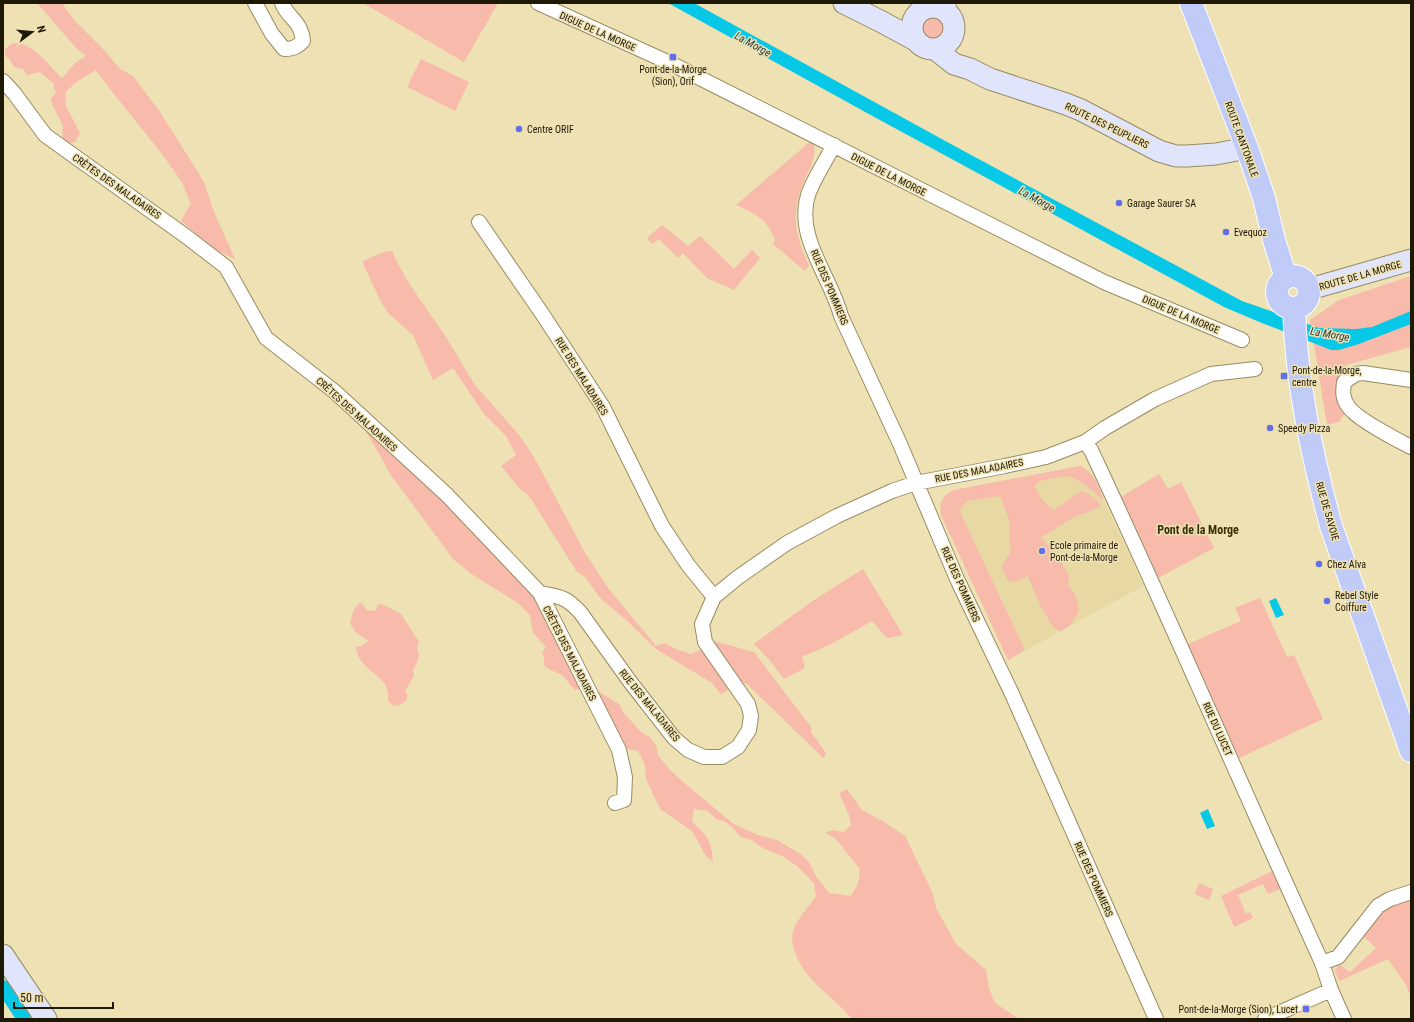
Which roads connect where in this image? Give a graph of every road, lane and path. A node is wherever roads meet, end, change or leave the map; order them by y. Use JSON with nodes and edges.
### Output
{"nodes":[{"id":1,"x":255,"y":3,"type":"edge"},
{"id":2,"x":282,"y":3,"type":"edge"},
{"id":3,"x":538,"y":3,"type":"edge"},
{"id":4,"x":844,"y":3,"type":"edge"},
{"id":5,"x":1191,"y":3,"type":"edge"},
{"id":6,"x":924,"y":9,"type":"edge"},
{"id":7,"x":948,"y":9,"type":"edge"},
{"id":8,"x":882,"y":22,"type":"junction"},
{"id":9,"x":952,"y":36,"type":"junction"},
{"id":10,"x":926,"y":45,"type":"junction"},
{"id":11,"x":970,"y":69,"type":"junction"},
{"id":12,"x":3,"y":81,"type":"edge"},
{"id":13,"x":834,"y":145,"type":"junction"},
{"id":14,"x":1247,"y":148,"type":"junction"},
{"id":15,"x":479,"y":222,"type":"dead end"},
{"id":16,"x":1411,"y":260,"type":"edge"},
{"id":17,"x":1286,"y":278,"type":"junction"},
{"id":18,"x":1310,"y":289,"type":"junction"},
{"id":19,"x":1294,"y":319,"type":"junction"},
{"id":20,"x":1242,"y":340,"type":"dead end"},
{"id":21,"x":1255,"y":369,"type":"dead end"},
{"id":22,"x":1411,"y":380,"type":"edge"},
{"id":23,"x":1085,"y":442,"type":"junction"},
{"id":24,"x":1411,"y":447,"type":"edge"},
{"id":25,"x":916,"y":483,"type":"junction"},
{"id":26,"x":540,"y":593,"type":"junction"},
{"id":27,"x":714,"y":597,"type":"junction"},
{"id":28,"x":1411,"y":751,"type":"edge"},
{"id":29,"x":615,"y":803,"type":"dead end"},
{"id":30,"x":1411,"y":892,"type":"edge"},
{"id":31,"x":3,"y":955,"type":"edge"},
{"id":32,"x":1322,"y":963,"type":"junction"},
{"id":33,"x":1330,"y":990,"type":"junction"},
{"id":34,"x":46,"y":1019,"type":"edge"},
{"id":35,"x":1156,"y":1019,"type":"edge"},
{"id":36,"x":1265,"y":1019,"type":"edge"},
{"id":37,"x":1344,"y":1019,"type":"edge"}],
"edges":[{"from":1,"to":2,"type":"street"},
{"from":3,"to":13,"type":"street","name":"DIGUE DE LA MORGE"},
{"from":4,"to":8,"type":"street","name":"ROUTE DES PEUPLIERS"},
{"from":5,"to":14,"type":"main road","name":"ROUTE CANTONALE"},
{"from":6,"to":7,"type":"street"},
{"from":6,"to":8,"type":"street"},
{"from":6,"to":10,"type":"street"},
{"from":7,"to":9,"type":"street"},
{"from":8,"to":10,"type":"street","name":"ROUTE DES PEUPLIERS"},
{"from":9,"to":10,"type":"street"},
{"from":9,"to":11,"type":"street","name":"ROUTE DES PEUPLIERS"},
{"from":10,"to":11,"type":"street","name":"ROUTE DES PEUPLIERS"},
{"from":11,"to":14,"type":"street","name":"ROUTE DES PEUPLIERS"},
{"from":12,"to":26,"type":"street","name":"CRÊTES DES MALADAIRES"},
{"from":13,"to":20,"type":"street","name":"DIGUE DE LA MORGE"},
{"from":13,"to":25,"type":"street","name":"RUE DES POMMIERS"},
{"from":14,"to":17,"type":"main road","name":"ROUTE CANTONALE"},
{"from":15,"to":27,"type":"street","name":"RUE DES MALADAIRES"},
{"from":16,"to":18,"type":"street","name":"ROUTE DE LA MORGE"},
{"from":17,"to":18,"type":"main road"},
{"from":17,"to":19,"type":"main road"},
{"from":18,"to":19,"type":"main road"},
{"from":19,"to":28,"type":"main road","name":"RUE DE SAVOIE"},
{"from":21,"to":23,"type":"street","name":"RUE DES MALADAIRES"},
{"from":22,"to":24,"type":"street"},
{"from":23,"to":25,"type":"street","name":"RUE DES MALADAIRES"},
{"from":23,"to":32,"type":"street","name":"RUE DU LUCET"},
{"from":25,"to":27,"type":"street","name":"RUE DES MALADAIRES"},
{"from":25,"to":35,"type":"street","name":"RUE DES POMMIERS"},
{"from":26,"to":27,"type":"street","name":"RUE DES MALADAIRES"},
{"from":26,"to":29,"type":"street","name":"CRÊTES DES MALADAIRES"},
{"from":30,"to":32,"type":"street"},
{"from":31,"to":34,"type":"street"},
{"from":32,"to":33,"type":"street","name":"RUE DU LUCET"},
{"from":33,"to":36,"type":"street"},
{"from":33,"to":37,"type":"street","name":"RUE DU LUCET"}]}
